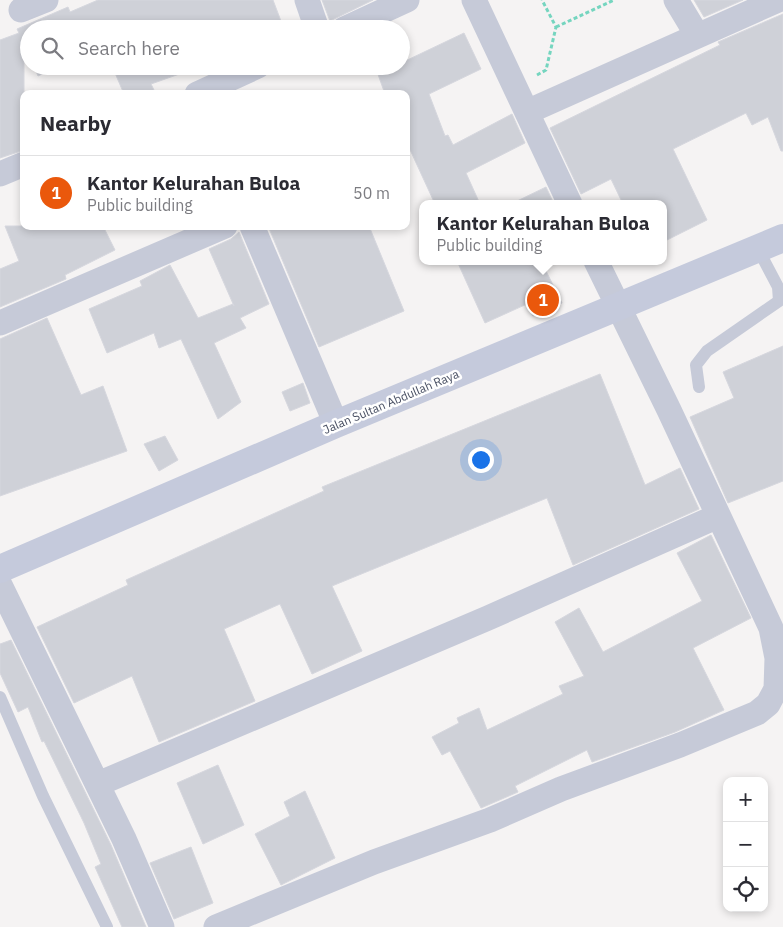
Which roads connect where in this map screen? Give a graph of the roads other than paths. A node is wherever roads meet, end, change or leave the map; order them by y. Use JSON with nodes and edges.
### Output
{"nodes":[{"id":1,"x":46,"y":0,"type":"edge"},
{"id":2,"x":307,"y":0,"type":"edge"},
{"id":3,"x":407,"y":0,"type":"edge"},
{"id":4,"x":474,"y":0,"type":"edge"},
{"id":5,"x":676,"y":0,"type":"edge"},
{"id":6,"x":778,"y":0,"type":"edge"},
{"id":7,"x":21,"y":10,"type":"dead end"},
{"id":8,"x":314,"y":20,"type":"edge"},
{"id":9,"x":364,"y":20,"type":"edge"},
{"id":10,"x":697,"y":35,"type":"junction"},
{"id":11,"x":238,"y":75,"type":"edge"},
{"id":12,"x":206,"y":90,"type":"edge"},
{"id":13,"x":528,"y":112,"type":"junction"},
{"id":14,"x":20,"y":166,"type":"edge"},
{"id":15,"x":0,"y":174,"type":"edge"},
{"id":16,"x":568,"y":200,"type":"edge"},
{"id":17,"x":216,"y":230,"type":"edge"},
{"id":18,"x":254,"y":230,"type":"edge"},
{"id":19,"x":783,"y":238,"type":"edge"},
{"id":20,"x":758,"y":248,"type":"junction"},
{"id":21,"x":598,"y":265,"type":"edge"},
{"id":22,"x":618,"y":308,"type":"junction"},
{"id":23,"x":0,"y":323,"type":"edge"},
{"id":24,"x":699,"y":387,"type":"dead end"},
{"id":25,"x":336,"y":424,"type":"junction"},
{"id":26,"x":718,"y":516,"type":"junction"},
{"id":27,"x":0,"y":569,"type":"edge"},
{"id":28,"x":0,"y":586,"type":"edge"},
{"id":29,"x":0,"y":697,"type":"edge"},
{"id":30,"x":98,"y":784,"type":"junction"},
{"id":31,"x":107,"y":927,"type":"edge"},
{"id":32,"x":162,"y":927,"type":"edge"},
{"id":33,"x":216,"y":927,"type":"edge"}],
"edges":[{"from":1,"to":7,"type":"street"},
{"from":2,"to":8,"type":"street"},
{"from":3,"to":9,"type":"street"},
{"from":4,"to":13,"type":"street"},
{"from":5,"to":10,"type":"street"},
{"from":6,"to":10,"type":"street"},
{"from":10,"to":13,"type":"street"},
{"from":11,"to":12,"type":"street"},
{"from":13,"to":16,"type":"street"},
{"from":14,"to":15,"type":"street"},
{"from":17,"to":23,"type":"street"},
{"from":18,"to":25,"type":"street"},
{"from":19,"to":20,"type":"main road","name":"Jalan Sultan Abdullah Raya"},
{"from":20,"to":22,"type":"main road","name":"Jalan Sultan Abdullah Raya"},
{"from":20,"to":24,"type":"lane"},
{"from":21,"to":22,"type":"street"},
{"from":22,"to":25,"type":"main road","name":"Jalan Sultan Abdullah Raya"},
{"from":22,"to":26,"type":"street"},
{"from":25,"to":27,"type":"main road","name":"Jalan Sultan Abdullah Raya"},
{"from":26,"to":30,"type":"street"},
{"from":26,"to":33,"type":"street"},
{"from":28,"to":30,"type":"street"},
{"from":29,"to":31,"type":"lane"},
{"from":30,"to":32,"type":"street"}]}
